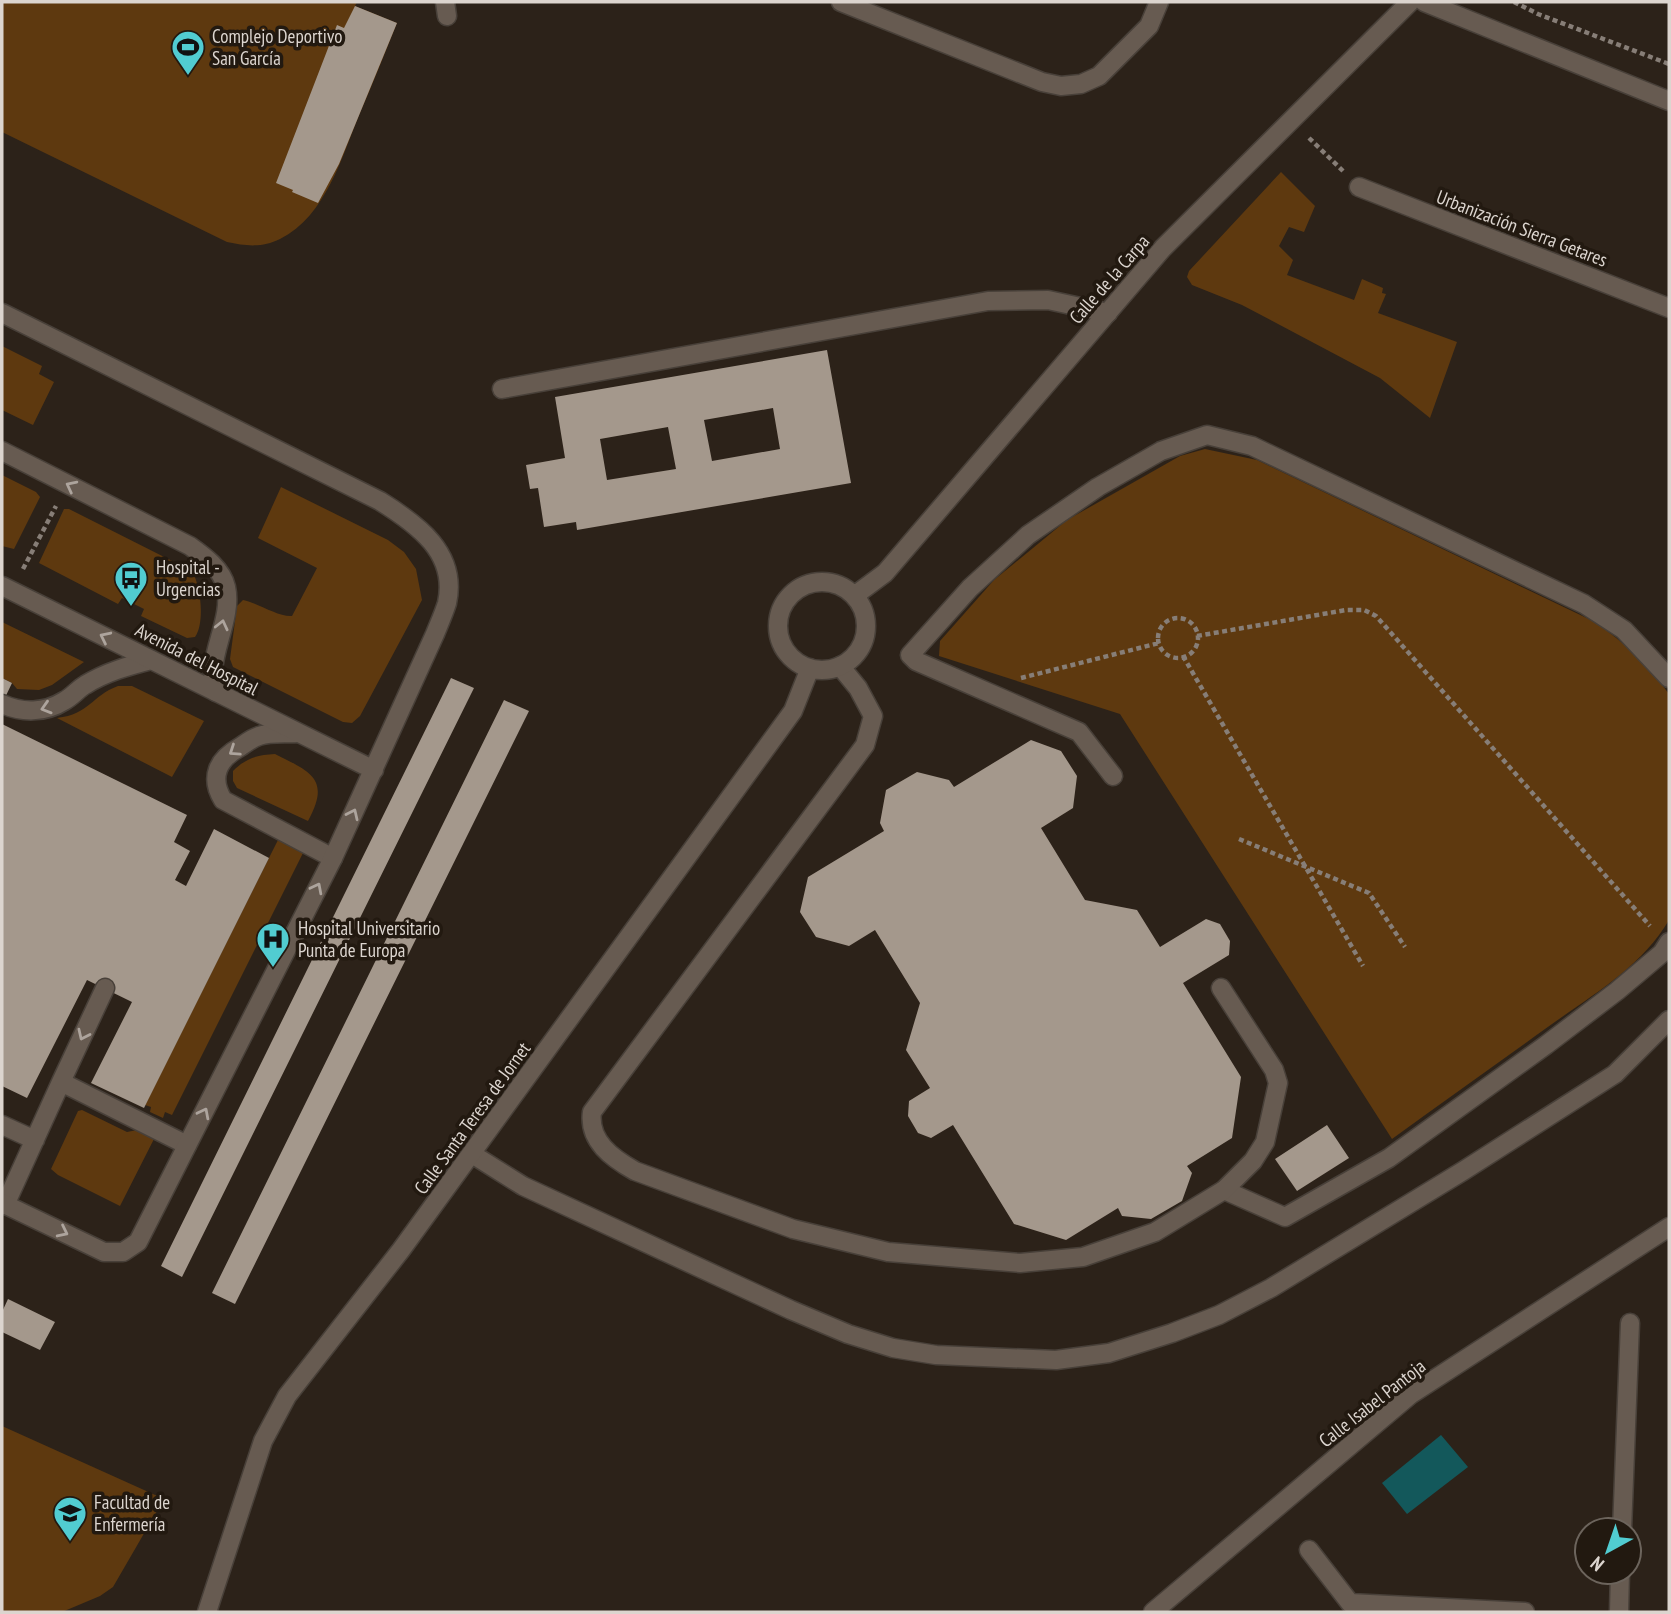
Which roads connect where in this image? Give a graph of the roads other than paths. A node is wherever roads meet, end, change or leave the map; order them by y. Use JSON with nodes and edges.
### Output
{"nodes":[{"id":1,"x":841,"y":2,"type":"edge"},
{"id":2,"x":1159,"y":2,"type":"edge"},
{"id":3,"x":1410,"y":2,"type":"edge"},
{"id":4,"x":1424,"y":2,"type":"edge"},
{"id":5,"x":1669,"y":100,"type":"edge"},
{"id":6,"x":1359,"y":187,"type":"road end"},
{"id":7,"x":1669,"y":308,"type":"edge"},
{"id":8,"x":2,"y":313,"type":"edge"},
{"id":9,"x":1108,"y":313,"type":"junction"},
{"id":10,"x":502,"y":388,"type":"dead end"},
{"id":11,"x":2,"y":451,"type":"edge"},
{"id":12,"x":7,"y":588,"type":"edge"},
{"id":13,"x":854,"y":596,"type":"junction"},
{"id":14,"x":151,"y":660,"type":"junction"},
{"id":15,"x":840,"y":666,"type":"junction"},
{"id":16,"x":810,"y":668,"type":"junction"},
{"id":17,"x":1669,"y":678,"type":"edge"},
{"id":18,"x":216,"y":692,"type":"junction"},
{"id":19,"x":2,"y":704,"type":"edge"},
{"id":20,"x":297,"y":733,"type":"junction"},
{"id":21,"x":374,"y":770,"type":"junction"},
{"id":22,"x":1113,"y":776,"type":"dead end"},
{"id":23,"x":332,"y":858,"type":"junction"},
{"id":24,"x":1668,"y":944,"type":"edge"},
{"id":25,"x":104,"y":988,"type":"dead end"},
{"id":26,"x":1221,"y":988,"type":"dead end"},
{"id":27,"x":1669,"y":1020,"type":"edge"},
{"id":28,"x":61,"y":1082,"type":"junction"},
{"id":29,"x":2,"y":1125,"type":"edge"},
{"id":30,"x":35,"y":1140,"type":"junction"},
{"id":31,"x":187,"y":1145,"type":"junction"},
{"id":32,"x":472,"y":1154,"type":"junction"},
{"id":33,"x":1224,"y":1190,"type":"junction"},
{"id":34,"x":3,"y":1204,"type":"edge"},
{"id":35,"x":1669,"y":1227,"type":"edge"},
{"id":36,"x":1630,"y":1323,"type":"dead end"},
{"id":37,"x":1623,"y":1516,"type":"edge"},
{"id":38,"x":1309,"y":1550,"type":"dead end"},
{"id":39,"x":1620,"y":1586,"type":"edge"},
{"id":40,"x":1346,"y":1608,"type":"edge"},
{"id":41,"x":207,"y":1612,"type":"edge"},
{"id":42,"x":1153,"y":1612,"type":"edge"},
{"id":43,"x":1525,"y":1612,"type":"edge"},
{"id":44,"x":1619,"y":1612,"type":"edge"}],
"edges":[{"from":1,"to":2,"type":"street"},
{"from":3,"to":9,"type":"street","name":"Calle de la Carpa"},
{"from":4,"to":5,"type":"street"},
{"from":6,"to":7,"type":"street","name":"Urbanización Sierra Getares"},
{"from":8,"to":21,"type":"street"},
{"from":9,"to":10,"type":"street"},
{"from":9,"to":13,"type":"street","name":"Calle de la Carpa"},
{"from":18,"to":11,"type":"street","one_way":true},
{"from":14,"to":12,"type":"street","name":"Avenida del Hospital","one_way":true},
{"from":13,"to":15,"type":"street"},
{"from":13,"to":16,"type":"street"},
{"from":14,"to":18,"type":"street","name":"Avenida del Hospital"},
{"from":14,"to":19,"type":"street","one_way":true},
{"from":15,"to":16,"type":"street"},
{"from":15,"to":33,"type":"street"},
{"from":16,"to":32,"type":"street","name":"Calle Santa Teresa de Jornet"},
{"from":17,"to":22,"type":"street"},
{"from":18,"to":20,"type":"street","name":"Avenida del Hospital"},
{"from":20,"to":21,"type":"street","name":"Avenida del Hospital"},
{"from":20,"to":23,"type":"street","one_way":true},
{"from":23,"to":21,"type":"street","one_way":true},
{"from":31,"to":23,"type":"street","one_way":true},
{"from":24,"to":33,"type":"street"},
{"from":25,"to":28,"type":"street","one_way":true},
{"from":26,"to":33,"type":"street"},
{"from":27,"to":32,"type":"street"},
{"from":28,"to":30,"type":"street"},
{"from":28,"to":31,"type":"street"},
{"from":29,"to":30,"type":"street"},
{"from":30,"to":34,"type":"street"},
{"from":34,"to":31,"type":"street","one_way":true},
{"from":32,"to":41,"type":"street","name":"Calle Santa Teresa de Jornet"},
{"from":35,"to":42,"type":"street","name":"Calle Isabel Pantoja"},
{"from":36,"to":37,"type":"street"},
{"from":38,"to":40,"type":"street"},
{"from":39,"to":44,"type":"street"},
{"from":40,"to":43,"type":"street"}]}
